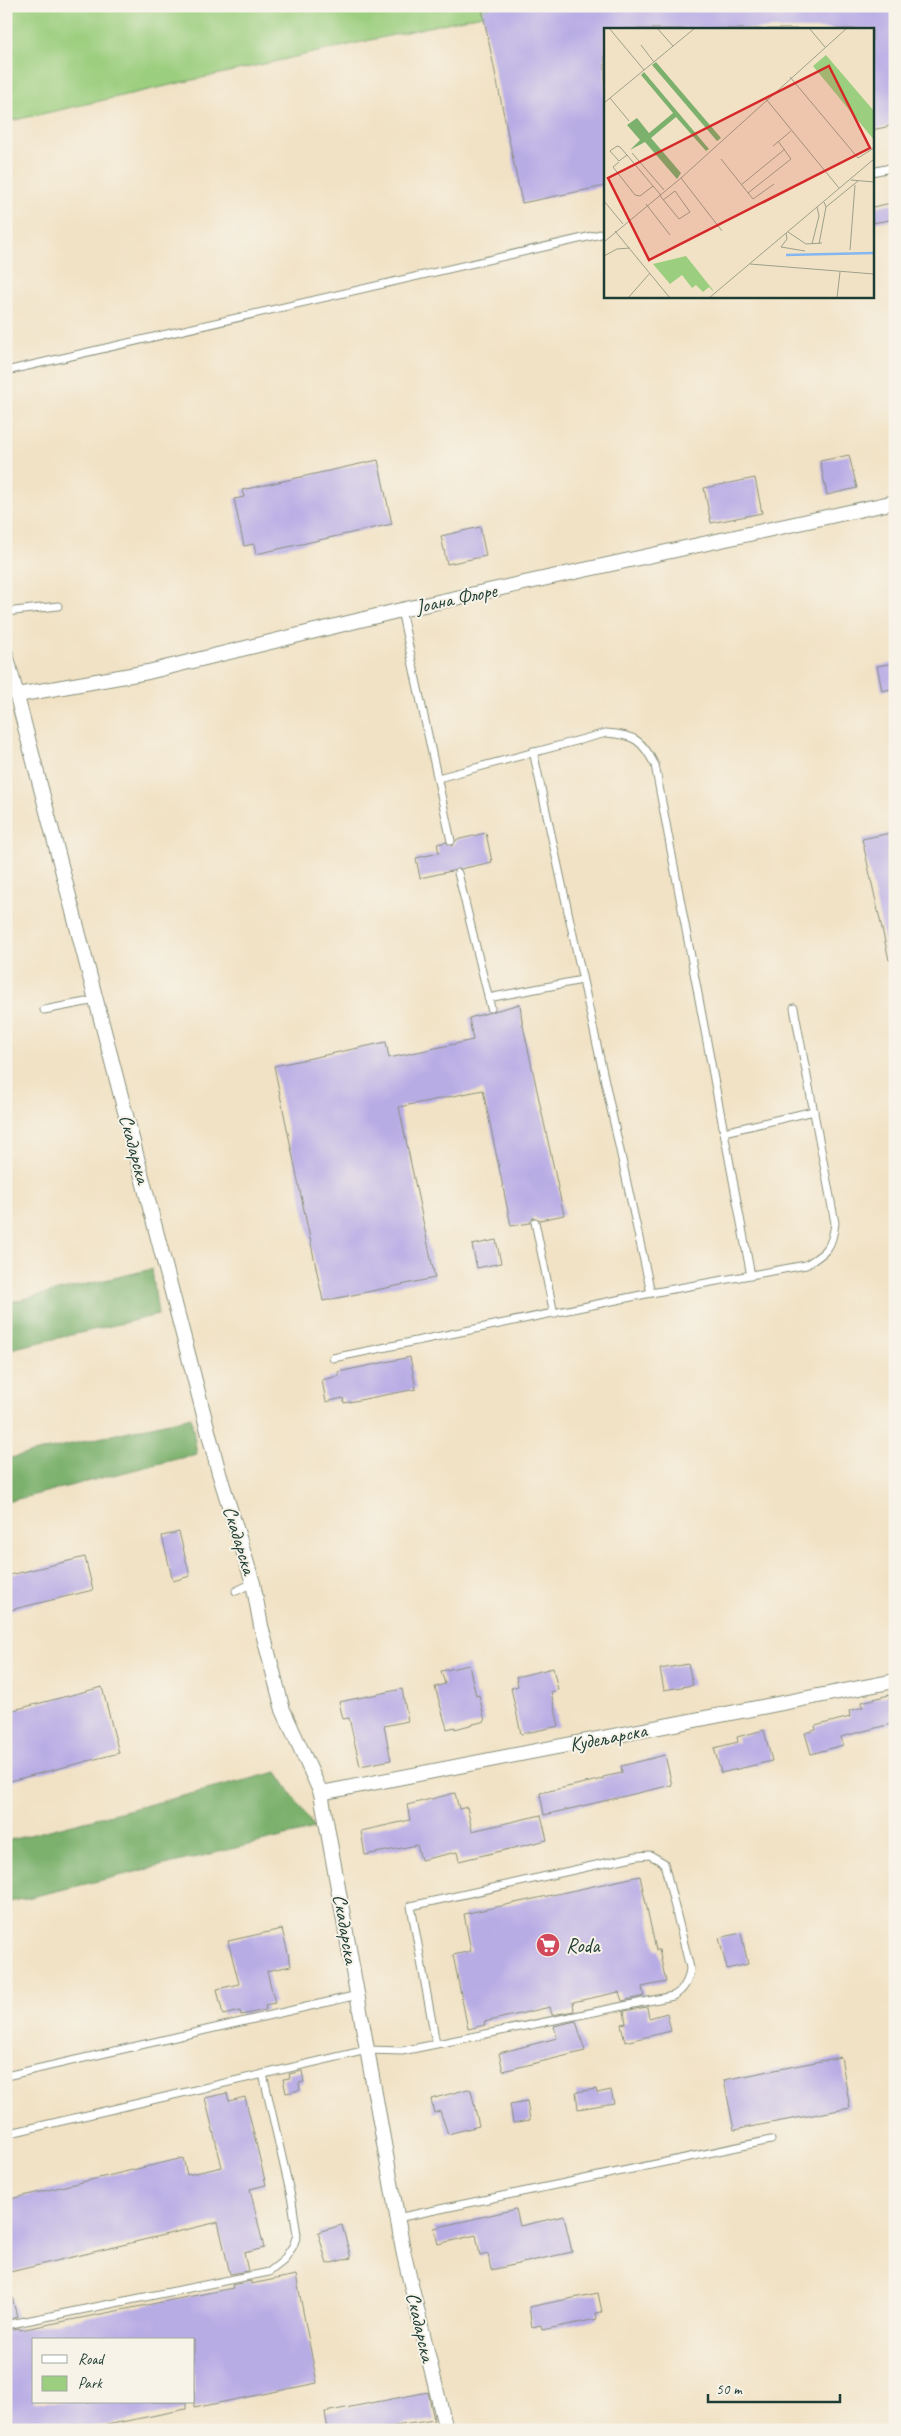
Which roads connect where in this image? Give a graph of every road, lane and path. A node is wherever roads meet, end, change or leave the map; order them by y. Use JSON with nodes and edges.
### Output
{"nodes":[{"id":1,"x":895,"y":167,"type":"edge"},
{"id":2,"x":874,"y":172,"type":"edge"},
{"id":3,"x":604,"y":233,"type":"edge"},
{"id":4,"x":6,"y":371,"type":"edge"},
{"id":5,"x":895,"y":502,"type":"edge"},
{"id":6,"x":58,"y":606,"type":"dead end"},
{"id":7,"x":401,"y":610,"type":"junction"},
{"id":8,"x":6,"y":612,"type":"edge"},
{"id":9,"x":6,"y":654,"type":"edge"},
{"id":10,"x":17,"y":695,"type":"junction"},
{"id":11,"x":533,"y":751,"type":"junction"},
{"id":12,"x":438,"y":778,"type":"junction"},
{"id":13,"x":451,"y":841,"type":"dead end"},
{"id":14,"x":458,"y":873,"type":"dead end"},
{"id":15,"x":582,"y":980,"type":"junction"},
{"id":16,"x":488,"y":998,"type":"junction"},
{"id":17,"x":96,"y":1000,"type":"junction"},
{"id":18,"x":490,"y":1008,"type":"dead end"},
{"id":19,"x":794,"y":1008,"type":"dead end"},
{"id":20,"x":44,"y":1010,"type":"dead end"},
{"id":21,"x":814,"y":1111,"type":"junction"},
{"id":22,"x":724,"y":1132,"type":"junction"},
{"id":23,"x":535,"y":1222,"type":"dead end"},
{"id":24,"x":751,"y":1276,"type":"junction"},
{"id":25,"x":650,"y":1293,"type":"junction"},
{"id":26,"x":554,"y":1314,"type":"junction"},
{"id":27,"x":333,"y":1358,"type":"dead end"},
{"id":28,"x":253,"y":1583,"type":"junction"},
{"id":29,"x":236,"y":1591,"type":"dead end"},
{"id":30,"x":895,"y":1681,"type":"edge"},
{"id":31,"x":322,"y":1793,"type":"junction"},
{"id":32,"x":358,"y":1994,"type":"junction"},
{"id":33,"x":436,"y":2044,"type":"junction"},
{"id":34,"x":368,"y":2050,"type":"junction"},
{"id":35,"x":262,"y":2074,"type":"junction"},
{"id":36,"x":6,"y":2076,"type":"edge"},
{"id":37,"x":6,"y":2134,"type":"edge"},
{"id":38,"x":771,"y":2140,"type":"dead end"},
{"id":39,"x":397,"y":2218,"type":"junction"},
{"id":40,"x":6,"y":2326,"type":"edge"},
{"id":41,"x":446,"y":2430,"type":"edge"}],
"edges":[{"from":1,"to":2,"type":"lane"},
{"from":3,"to":4,"type":"lane"},
{"from":5,"to":7,"type":"street","name":"Јоана Флоре"},
{"from":6,"to":8,"type":"lane"},
{"from":7,"to":10,"type":"street","name":"Јоана Флоре"},
{"from":7,"to":12,"type":"lane"},
{"from":9,"to":10,"type":"street","name":"Скадарска"},
{"from":10,"to":17,"type":"street","name":"Скадарска"},
{"from":11,"to":12,"type":"lane"},
{"from":11,"to":15,"type":"lane"},
{"from":11,"to":22,"type":"lane"},
{"from":12,"to":13,"type":"lane"},
{"from":14,"to":16,"type":"lane"},
{"from":15,"to":16,"type":"lane"},
{"from":15,"to":25,"type":"lane"},
{"from":16,"to":18,"type":"lane"},
{"from":17,"to":20,"type":"lane"},
{"from":17,"to":28,"type":"street","name":"Скадарска"},
{"from":19,"to":21,"type":"lane"},
{"from":21,"to":22,"type":"lane"},
{"from":21,"to":24,"type":"lane"},
{"from":22,"to":24,"type":"lane"},
{"from":23,"to":26,"type":"lane"},
{"from":24,"to":25,"type":"lane"},
{"from":25,"to":26,"type":"lane"},
{"from":26,"to":27,"type":"lane"},
{"from":28,"to":29,"type":"lane"},
{"from":28,"to":31,"type":"street","name":"Скадарска"},
{"from":30,"to":31,"type":"street","name":"Кудељарска"},
{"from":31,"to":32,"type":"street","name":"Скадарска"},
{"from":32,"to":34,"type":"street","name":"Скадарска"},
{"from":32,"to":36,"type":"lane"},
{"from":33,"to":33,"type":"lane"},
{"from":33,"to":34,"type":"lane"},
{"from":34,"to":35,"type":"lane"},
{"from":34,"to":39,"type":"street","name":"Скадарска"},
{"from":35,"to":37,"type":"lane"},
{"from":35,"to":40,"type":"lane"},
{"from":38,"to":39,"type":"lane"},
{"from":39,"to":41,"type":"street","name":"Скадарска"}]}
